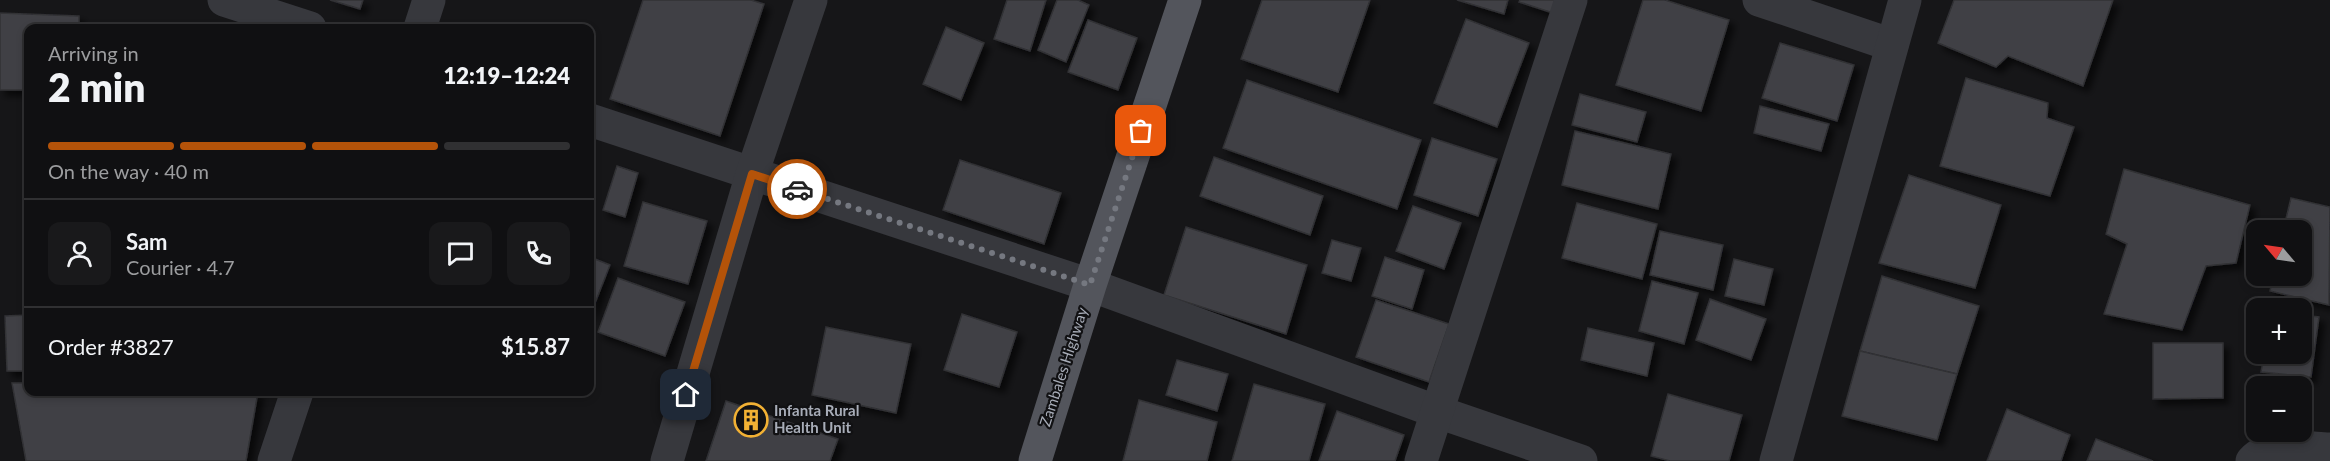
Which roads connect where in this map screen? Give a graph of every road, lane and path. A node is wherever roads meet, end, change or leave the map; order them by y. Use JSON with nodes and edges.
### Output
{"nodes":[{"id":1,"x":224,"y":0,"type":"edge"},
{"id":2,"x":429,"y":0,"type":"edge"},
{"id":3,"x":811,"y":0,"type":"edge"},
{"id":4,"x":1185,"y":0,"type":"edge"},
{"id":5,"x":1571,"y":0,"type":"edge"},
{"id":6,"x":1759,"y":0,"type":"edge"},
{"id":7,"x":1905,"y":0,"type":"edge"},
{"id":8,"x":298,"y":24,"type":"edge"},
{"id":9,"x":421,"y":24,"type":"edge"},
{"id":10,"x":1892,"y":45,"type":"junction"},
{"id":11,"x":594,"y":121,"type":"edge"},
{"id":12,"x":752,"y":174,"type":"junction"},
{"id":13,"x":1090,"y":285,"type":"junction"},
{"id":14,"x":296,"y":396,"type":"edge"},
{"id":15,"x":1438,"y":412,"type":"junction"},
{"id":16,"x":2330,"y":449,"type":"edge"},
{"id":17,"x":274,"y":461,"type":"edge"},
{"id":18,"x":667,"y":461,"type":"edge"},
{"id":19,"x":1035,"y":461,"type":"edge"},
{"id":20,"x":1421,"y":461,"type":"edge"},
{"id":21,"x":1581,"y":461,"type":"edge"},
{"id":22,"x":1776,"y":461,"type":"edge"},
{"id":23,"x":2252,"y":461,"type":"edge"}],
"edges":[{"from":1,"to":8,"type":"street"},
{"from":2,"to":9,"type":"street"},
{"from":3,"to":12,"type":"street"},
{"from":4,"to":13,"type":"main road","name":"Zambales Highway"},
{"from":5,"to":15,"type":"street"},
{"from":6,"to":10,"type":"street"},
{"from":7,"to":10,"type":"street"},
{"from":10,"to":22,"type":"street"},
{"from":11,"to":12,"type":"street"},
{"from":12,"to":13,"type":"street"},
{"from":12,"to":18,"type":"street"},
{"from":13,"to":15,"type":"street"},
{"from":13,"to":19,"type":"main road","name":"Zambales Highway"},
{"from":14,"to":17,"type":"street"},
{"from":15,"to":20,"type":"street"},
{"from":15,"to":21,"type":"street"},
{"from":16,"to":23,"type":"street"}]}
